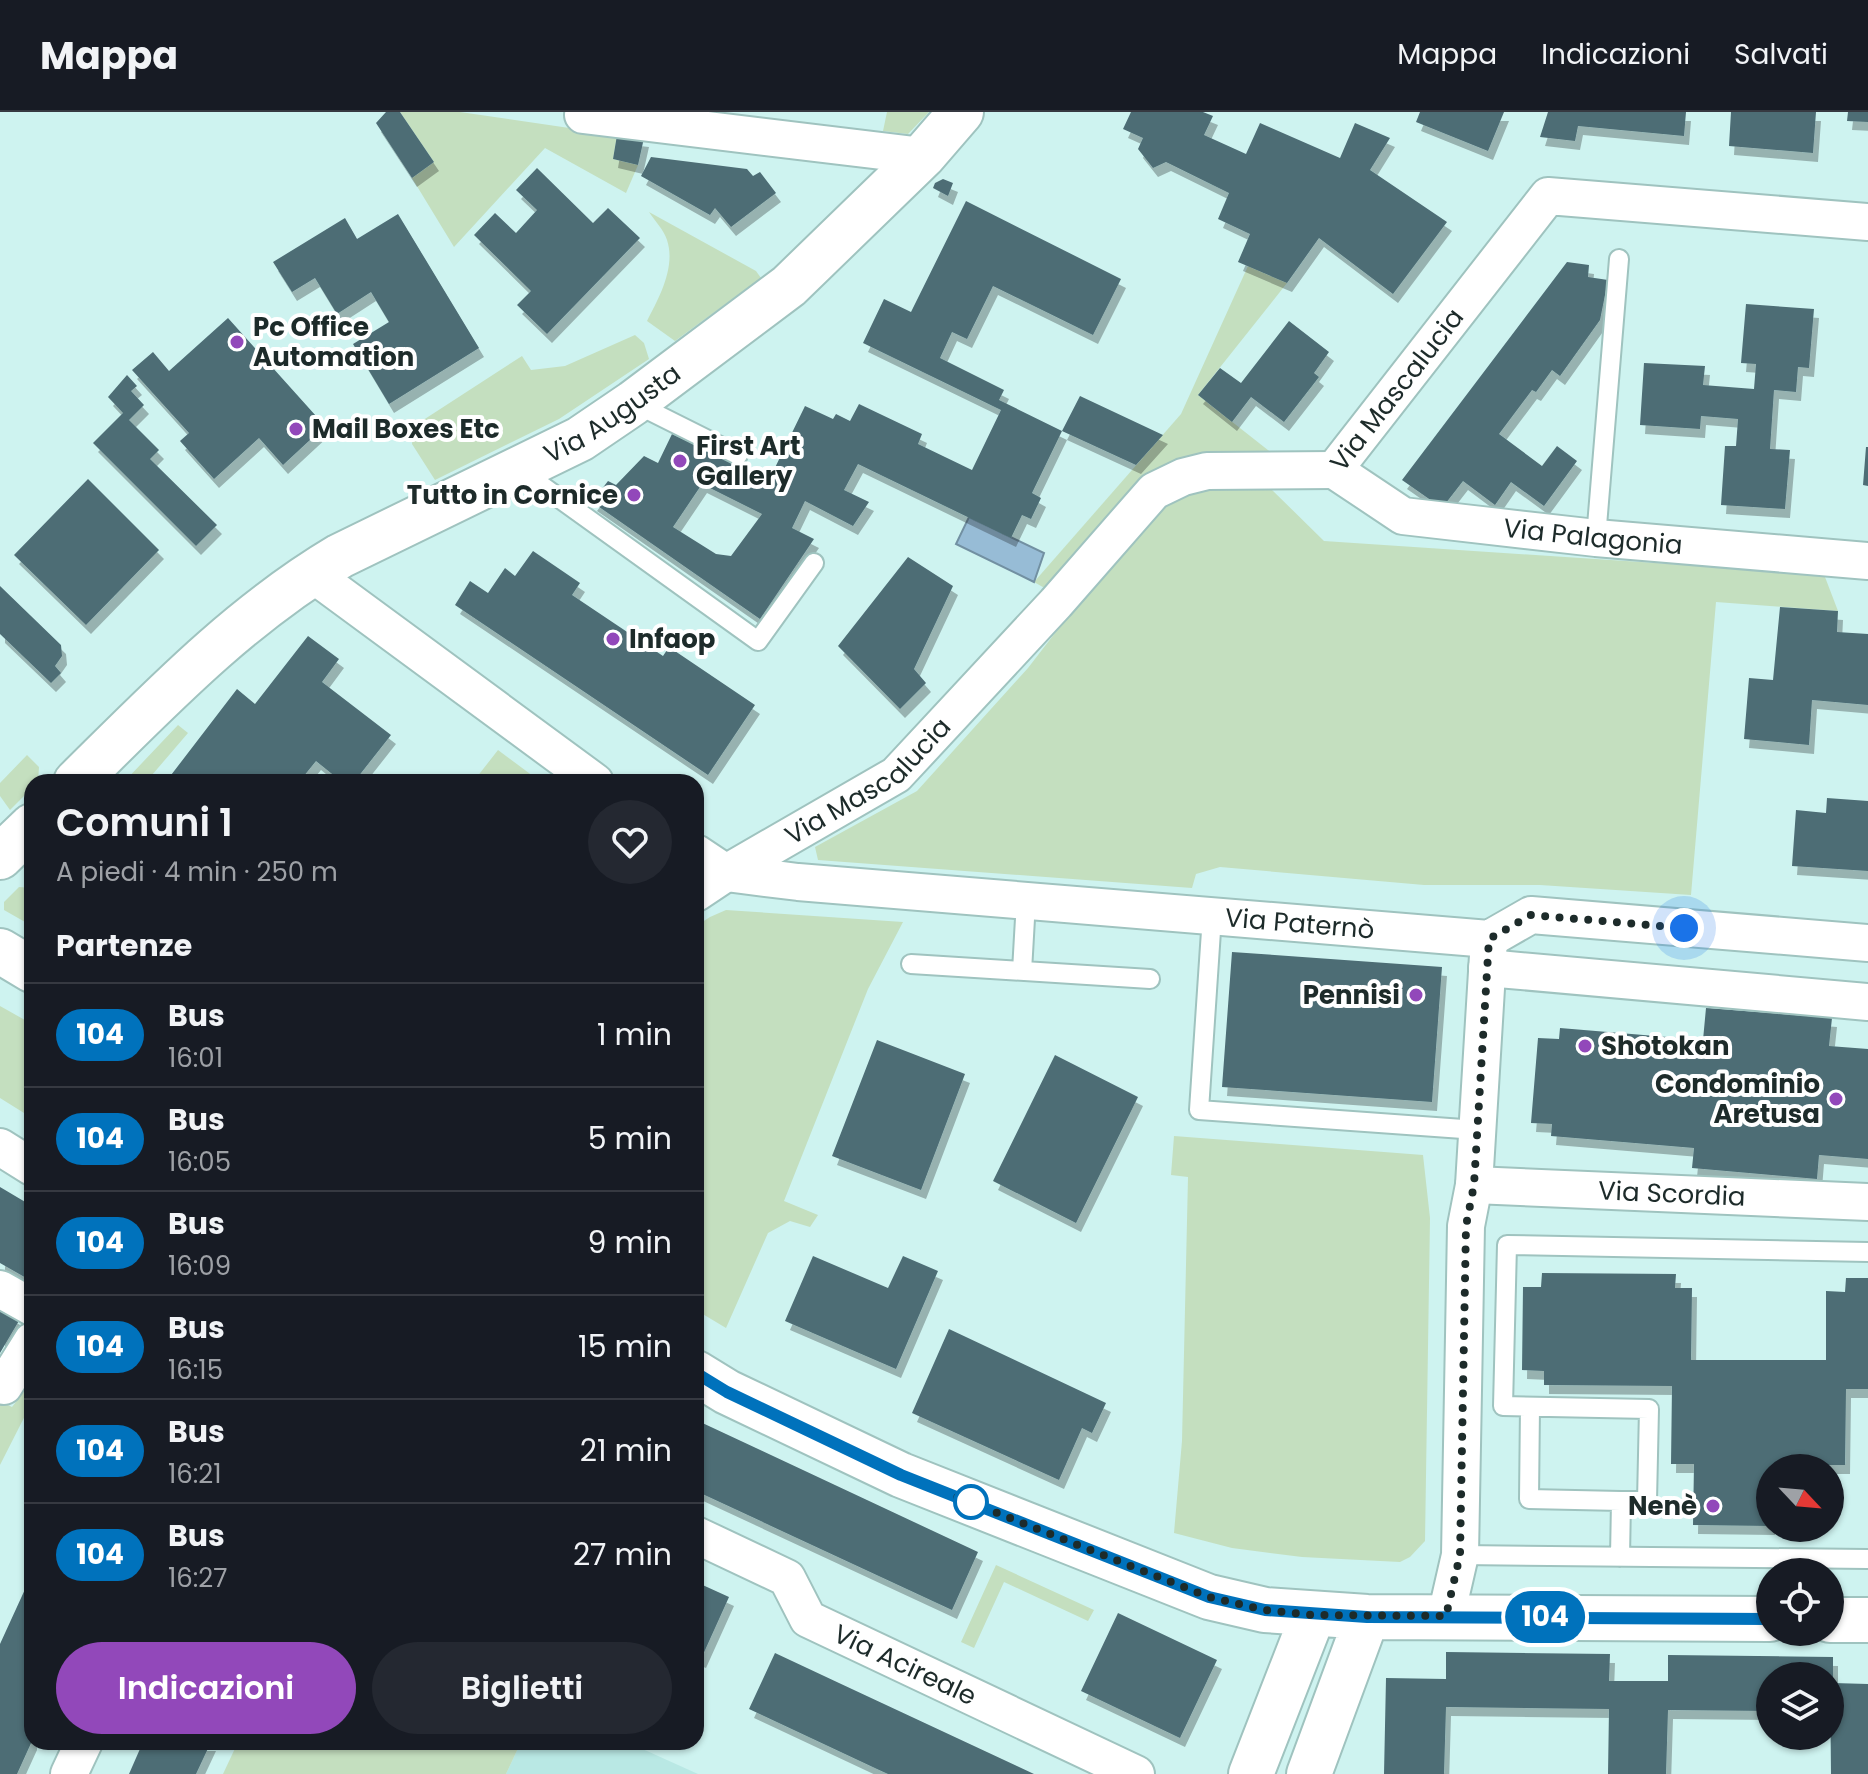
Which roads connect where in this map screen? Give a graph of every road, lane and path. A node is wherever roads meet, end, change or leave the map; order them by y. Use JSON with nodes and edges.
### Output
{"nodes":[{"id":1,"x":961,"y":112,"type":"edge"},
{"id":2,"x":583,"y":115,"type":"dead end"},
{"id":3,"x":923,"y":156,"type":"junction"},
{"id":4,"x":1868,"y":222,"type":"edge"},
{"id":5,"x":1619,"y":259,"type":"dead end"},
{"id":6,"x":633,"y":403,"type":"junction"},
{"id":7,"x":738,"y":455,"type":"dead end"},
{"id":8,"x":518,"y":469,"type":"junction"},
{"id":9,"x":1334,"y":470,"type":"junction"},
{"id":10,"x":1596,"y":538,"type":"junction"},
{"id":11,"x":1868,"y":561,"type":"edge"},
{"id":12,"x":814,"y":563,"type":"dead end"},
{"id":13,"x":311,"y":573,"type":"junction"},
{"id":14,"x":84,"y":774,"type":"edge"},
{"id":15,"x":584,"y":774,"type":"edge"},
{"id":16,"x":24,"y":834,"type":"edge"},
{"id":17,"x":0,"y":857,"type":"edge"},
{"id":18,"x":704,"y":858,"type":"edge"},
{"id":19,"x":726,"y":873,"type":"junction"},
{"id":20,"x":704,"y":888,"type":"edge"},
{"id":21,"x":1026,"y":901,"type":"junction"},
{"id":22,"x":1212,"y":916,"type":"junction"},
{"id":23,"x":1868,"y":943,"type":"edge"},
{"id":24,"x":0,"y":951,"type":"edge"},
{"id":25,"x":1488,"y":954,"type":"junction"},
{"id":26,"x":911,"y":964,"type":"dead end"},
{"id":27,"x":24,"y":965,"type":"edge"},
{"id":28,"x":1022,"y":971,"type":"junction"},
{"id":29,"x":1150,"y":979,"type":"dead end"},
{"id":30,"x":1868,"y":1002,"type":"edge"},
{"id":31,"x":1477,"y":1130,"type":"junction"},
{"id":32,"x":0,"y":1147,"type":"edge"},
{"id":33,"x":24,"y":1162,"type":"edge"},
{"id":34,"x":1474,"y":1185,"type":"junction"},
{"id":35,"x":1868,"y":1202,"type":"edge"},
{"id":36,"x":1868,"y":1252,"type":"edge"},
{"id":37,"x":0,"y":1289,"type":"edge"},
{"id":38,"x":24,"y":1302,"type":"edge"},
{"id":39,"x":24,"y":1354,"type":"edge"},
{"id":40,"x":704,"y":1378,"type":"edge"},
{"id":41,"x":0,"y":1384,"type":"edge"},
{"id":42,"x":1530,"y":1407,"type":"junction"},
{"id":43,"x":1621,"y":1501,"type":"junction"},
{"id":44,"x":704,"y":1539,"type":"edge"},
{"id":45,"x":1460,"y":1555,"type":"junction"},
{"id":46,"x":1620,"y":1557,"type":"junction"},
{"id":47,"x":1868,"y":1559,"type":"edge"},
{"id":48,"x":1313,"y":1615,"type":"junction"},
{"id":49,"x":1446,"y":1616,"type":"junction"},
{"id":50,"x":1367,"y":1617,"type":"junction"},
{"id":51,"x":1756,"y":1619,"type":"edge"},
{"id":52,"x":1844,"y":1620,"type":"edge"},
{"id":53,"x":1868,"y":1620,"type":"edge"},
{"id":54,"x":80,"y":1750,"type":"edge"},
{"id":55,"x":69,"y":1774,"type":"edge"},
{"id":56,"x":1136,"y":1774,"type":"edge"},
{"id":57,"x":1251,"y":1774,"type":"edge"},
{"id":58,"x":1309,"y":1774,"type":"edge"}],
"edges":[{"from":1,"to":3,"type":"street","name":"Via Augusta"},
{"from":2,"to":3,"type":"street"},
{"from":3,"to":6,"type":"street","name":"Via Augusta"},
{"from":4,"to":9,"type":"street","name":"Via Mascalucia"},
{"from":5,"to":10,"type":"lane"},
{"from":6,"to":7,"type":"lane"},
{"from":6,"to":8,"type":"street","name":"Via Augusta"},
{"from":8,"to":12,"type":"lane"},
{"from":8,"to":13,"type":"street","name":"Via Augusta"},
{"from":9,"to":10,"type":"street","name":"Via Palagonia"},
{"from":9,"to":19,"type":"street","name":"Via Mascalucia"},
{"from":10,"to":11,"type":"street","name":"Via Palagonia"},
{"from":13,"to":14,"type":"street","name":"Via Augusta"},
{"from":13,"to":15,"type":"street"},
{"from":16,"to":17,"type":"street"},
{"from":18,"to":19,"type":"street"},
{"from":19,"to":20,"type":"street","name":"Via Mascalucia"},
{"from":19,"to":21,"type":"street","name":"Via Paternò"},
{"from":21,"to":22,"type":"street","name":"Via Paternò"},
{"from":21,"to":28,"type":"lane"},
{"from":22,"to":25,"type":"street","name":"Via Paternò"},
{"from":22,"to":31,"type":"lane"},
{"from":23,"to":25,"type":"street"},
{"from":24,"to":27,"type":"street"},
{"from":25,"to":30,"type":"street","name":"Via Paternò"},
{"from":25,"to":31,"type":"street"},
{"from":26,"to":28,"type":"lane"},
{"from":28,"to":29,"type":"lane"},
{"from":31,"to":34,"type":"street"},
{"from":32,"to":33,"type":"street"},
{"from":34,"to":35,"type":"street","name":"Via Scordia"},
{"from":34,"to":45,"type":"street"},
{"from":36,"to":42,"type":"lane"},
{"from":37,"to":38,"type":"street"},
{"from":39,"to":41,"type":"street"},
{"from":40,"to":48,"type":"street"},
{"from":42,"to":43,"type":"lane"},
{"from":42,"to":43,"type":"lane"},
{"from":43,"to":46,"type":"lane"},
{"from":44,"to":56,"type":"street","name":"Via Acireale"},
{"from":45,"to":46,"type":"lane"},
{"from":45,"to":49,"type":"street"},
{"from":46,"to":47,"type":"lane"},
{"from":48,"to":50,"type":"street"},
{"from":48,"to":57,"type":"street"},
{"from":49,"to":50,"type":"street"},
{"from":49,"to":51,"type":"street"},
{"from":50,"to":58,"type":"street"},
{"from":52,"to":53,"type":"street"},
{"from":54,"to":55,"type":"street"}]}
